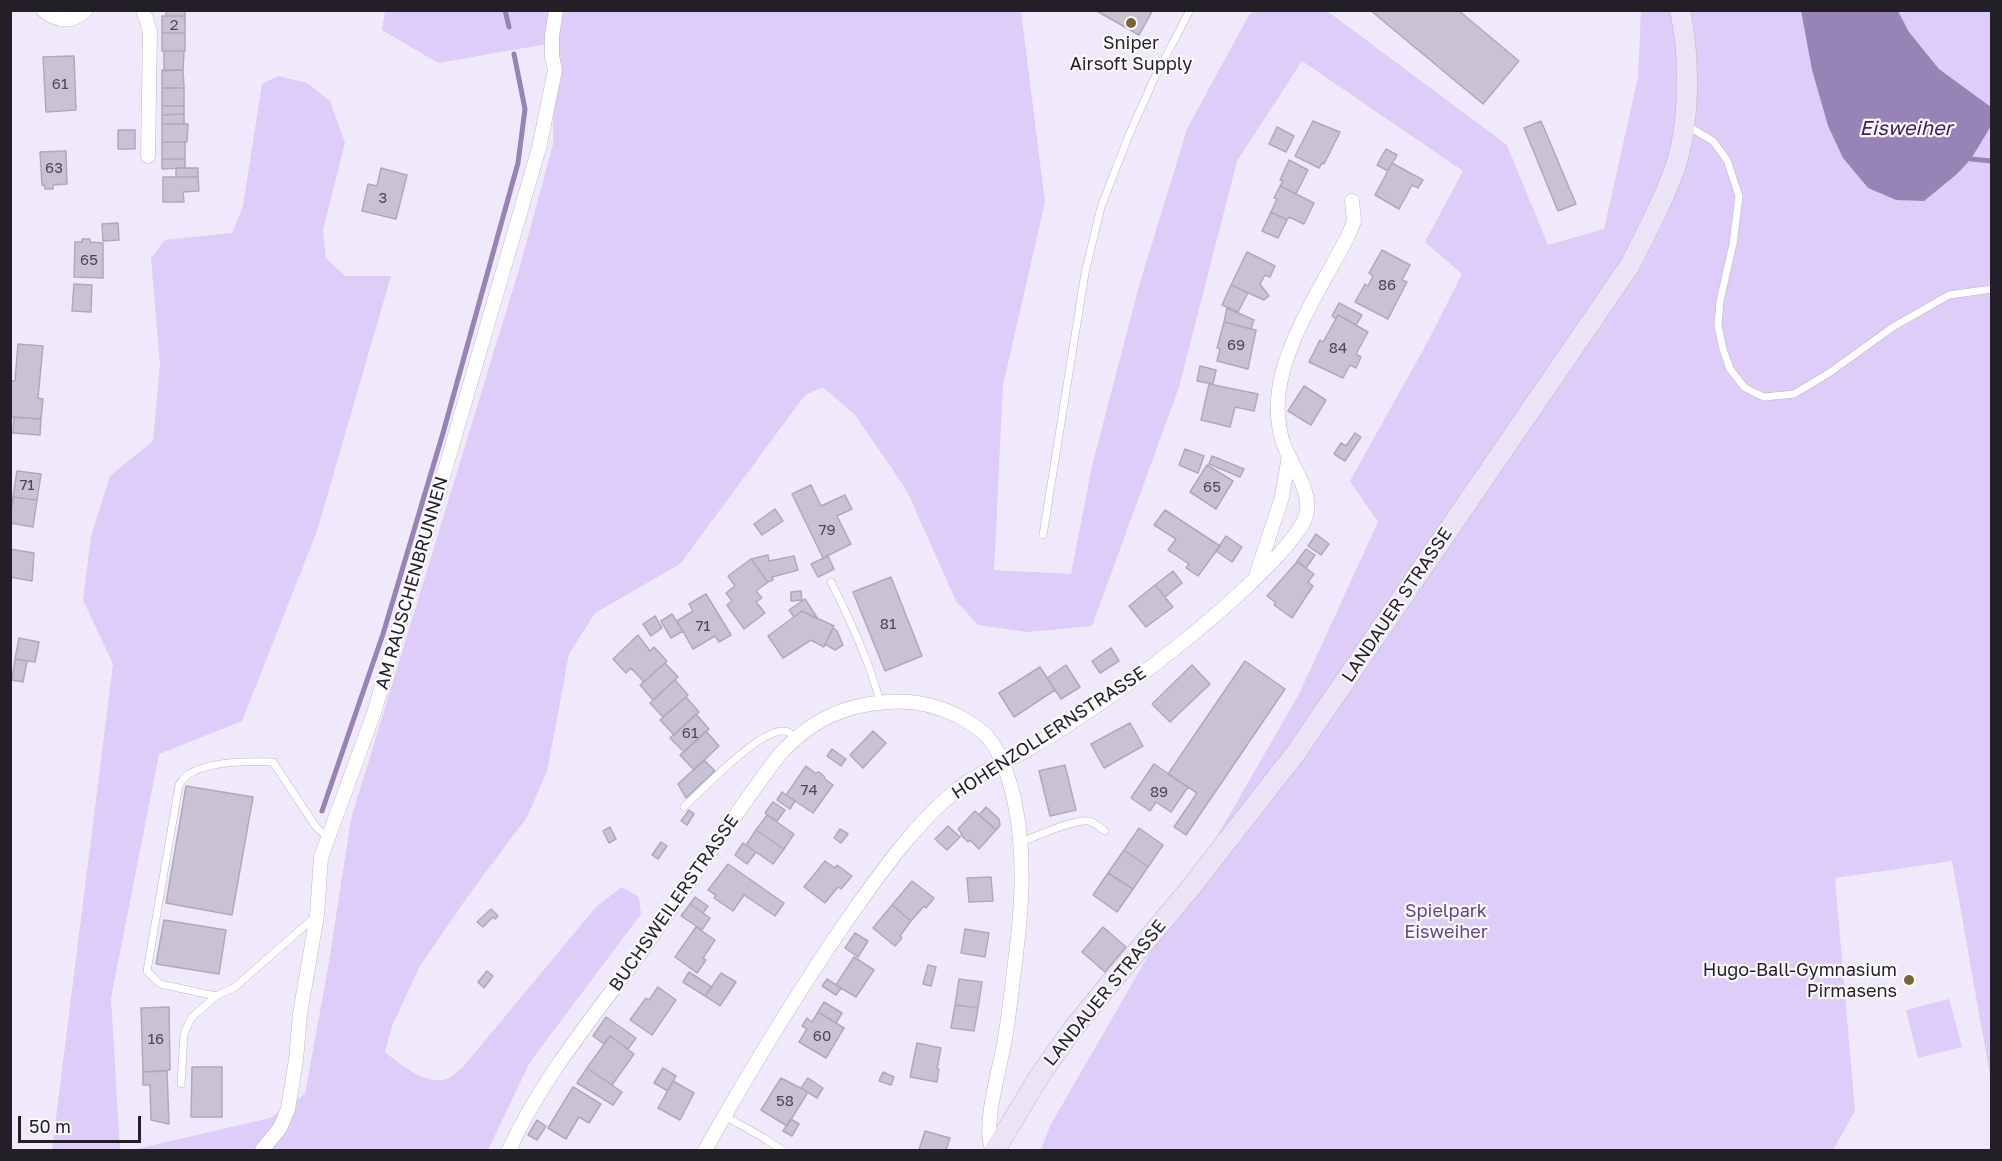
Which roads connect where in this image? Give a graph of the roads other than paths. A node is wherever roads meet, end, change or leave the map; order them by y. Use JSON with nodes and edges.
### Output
{"nodes":[{"id":1,"x":43,"y":10,"type":"edge"},
{"id":2,"x":86,"y":10,"type":"edge"},
{"id":3,"x":143,"y":10,"type":"edge"},
{"id":4,"x":556,"y":10,"type":"edge"},
{"id":5,"x":1190,"y":10,"type":"edge"},
{"id":6,"x":1680,"y":10,"type":"edge"},
{"id":7,"x":1684,"y":124,"type":"junction"},
{"id":8,"x":148,"y":156,"type":"dead end"},
{"id":9,"x":1352,"y":201,"type":"dead end"},
{"id":10,"x":1992,"y":289,"type":"edge"},
{"id":11,"x":1289,"y":456,"type":"junction"},
{"id":12,"x":1043,"y":535,"type":"dead end"},
{"id":13,"x":1255,"y":578,"type":"junction"},
{"id":14,"x":831,"y":582,"type":"dead end"},
{"id":15,"x":880,"y":702,"type":"junction"},
{"id":16,"x":795,"y":738,"type":"junction"},
{"id":17,"x":1003,"y":762,"type":"junction"},
{"id":18,"x":684,"y":807,"type":"dead end"},
{"id":19,"x":1105,"y":831,"type":"dead end"},
{"id":20,"x":328,"y":838,"type":"junction"},
{"id":21,"x":1021,"y":842,"type":"junction"},
{"id":22,"x":317,"y":915,"type":"junction"},
{"id":23,"x":216,"y":996,"type":"junction"},
{"id":24,"x":181,"y":1084,"type":"dead end"},
{"id":25,"x":725,"y":1116,"type":"junction"},
{"id":26,"x":262,"y":1150,"type":"edge"},
{"id":27,"x":509,"y":1150,"type":"edge"},
{"id":28,"x":705,"y":1150,"type":"edge"},
{"id":29,"x":782,"y":1150,"type":"edge"},
{"id":30,"x":994,"y":1150,"type":"edge"}],
"edges":[{"from":1,"to":2,"type":"street"},
{"from":3,"to":8,"type":"street"},
{"from":4,"to":20,"type":"street","name":"AM RAUSCHENBRUNNEN"},
{"from":5,"to":12,"type":"lane"},
{"from":6,"to":7,"type":"main road","name":"LANDAUER STRASSE"},
{"from":7,"to":10,"type":"lane"},
{"from":7,"to":30,"type":"main road","name":"LANDAUER STRASSE"},
{"from":9,"to":11,"type":"street","name":"HOHENZOLLERNSTRASSE"},
{"from":11,"to":13,"type":"street","name":"HOHENZOLLERNSTRASSE"},
{"from":11,"to":13,"type":"street","name":"HOHENZOLLERNSTRASSE"},
{"from":13,"to":17,"type":"street","name":"HOHENZOLLERNSTRASSE"},
{"from":14,"to":15,"type":"lane"},
{"from":15,"to":16,"type":"street","name":"BUCHSWEILERSTRASSE"},
{"from":15,"to":17,"type":"street","name":"BUCHSWEILERSTRASSE"},
{"from":16,"to":18,"type":"lane"},
{"from":16,"to":27,"type":"street","name":"BUCHSWEILERSTRASSE"},
{"from":17,"to":21,"type":"street","name":"BUCHSWEILERSTRASSE"},
{"from":17,"to":25,"type":"street","name":"HOHENZOLLERNSTRASSE"},
{"from":19,"to":21,"type":"lane"},
{"from":20,"to":22,"type":"street","name":"AM RAUSCHENBRUNNEN"},
{"from":20,"to":23,"type":"lane"},
{"from":21,"to":30,"type":"street","name":"BUCHSWEILERSTRASSE"},
{"from":22,"to":23,"type":"lane"},
{"from":22,"to":26,"type":"street","name":"AM RAUSCHENBRUNNEN"},
{"from":23,"to":24,"type":"lane"},
{"from":25,"to":28,"type":"street","name":"HOHENZOLLERNSTRASSE"},
{"from":25,"to":29,"type":"lane"}]}
